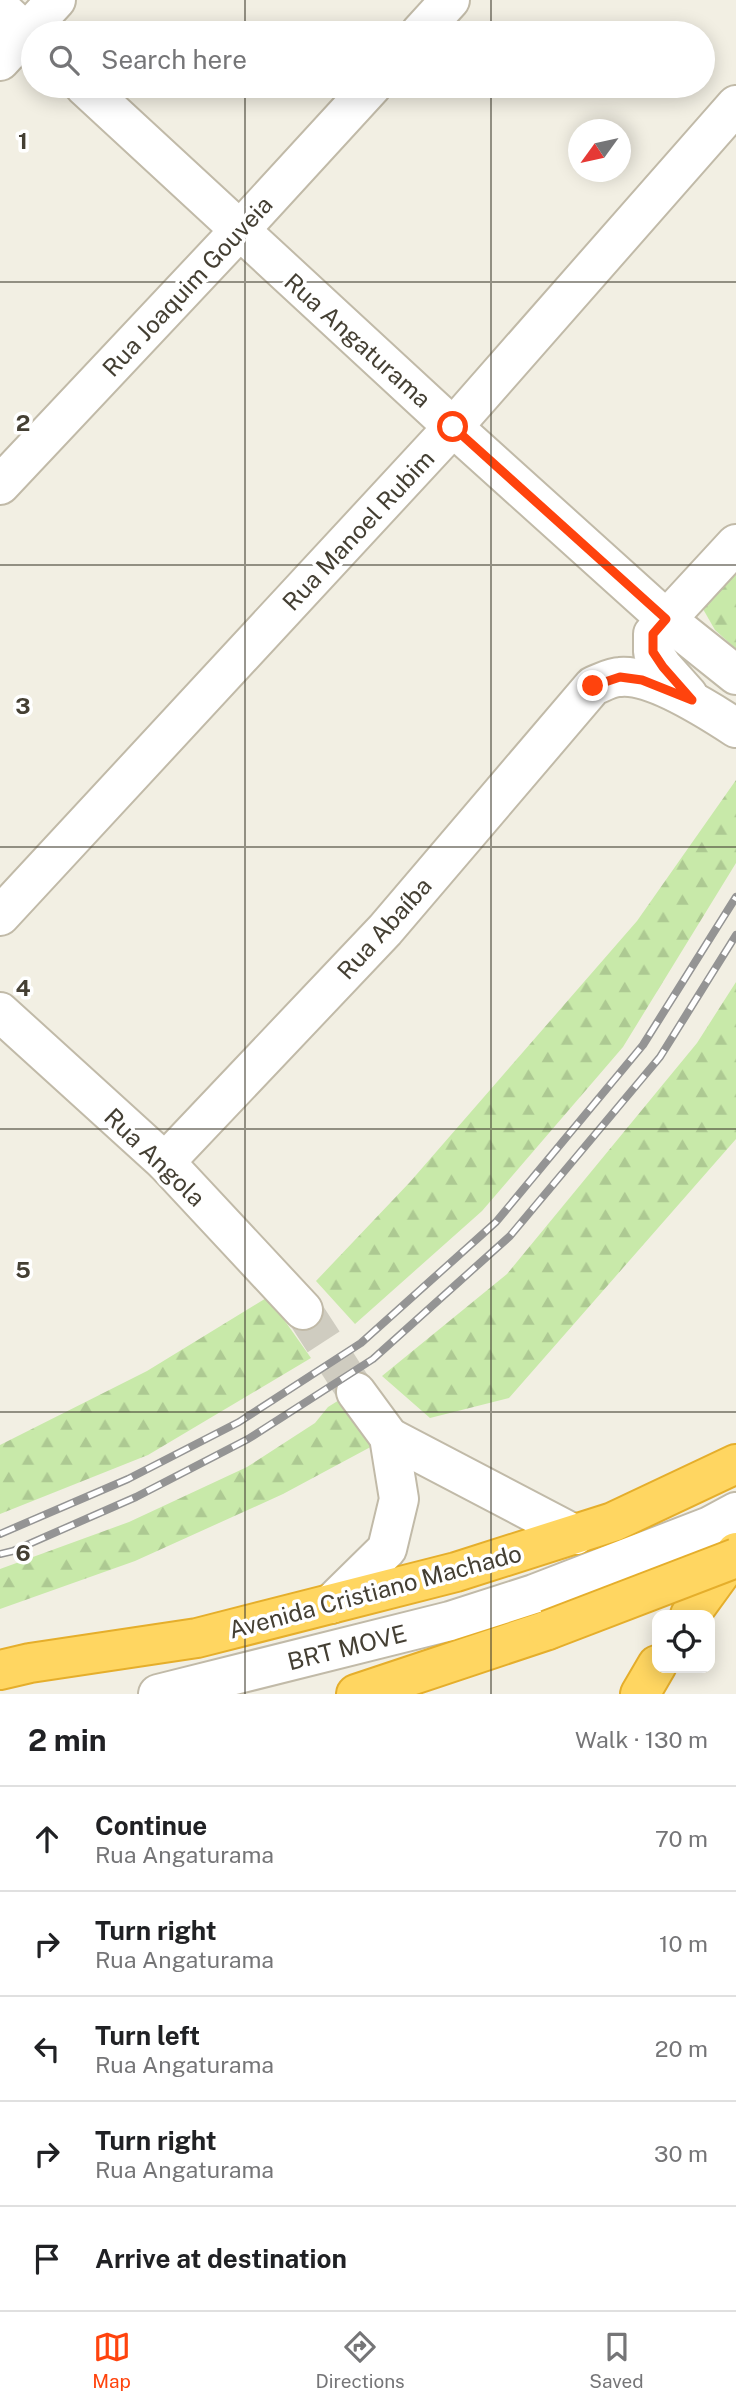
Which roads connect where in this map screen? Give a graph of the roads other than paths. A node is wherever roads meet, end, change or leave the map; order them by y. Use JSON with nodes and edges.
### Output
{"nodes":[{"id":1,"x":56,"y":0,"type":"edge"},
{"id":2,"x":450,"y":0,"type":"edge"},
{"id":3,"x":28,"y":21,"type":"edge"},
{"id":4,"x":431,"y":21,"type":"edge"},
{"id":5,"x":20,"y":27,"type":"edge"},
{"id":6,"x":0,"y":61,"type":"edge"},
{"id":7,"x":96,"y":98,"type":"edge"},
{"id":8,"x":361,"y":98,"type":"edge"},
{"id":9,"x":736,"y":105,"type":"edge"},
{"id":10,"x":239,"y":231,"type":"junction"},
{"id":11,"x":453,"y":427,"type":"junction"},
{"id":12,"x":0,"y":485,"type":"edge"},
{"id":13,"x":736,"y":544,"type":"edge"},
{"id":14,"x":666,"y":619,"type":"junction"},
{"id":15,"x":736,"y":675,"type":"edge"},
{"id":16,"x":692,"y":700,"type":"junction"},
{"id":17,"x":736,"y":728,"type":"edge"},
{"id":18,"x":0,"y":916,"type":"edge"},
{"id":19,"x":0,"y":1012,"type":"edge"},
{"id":20,"x":165,"y":1163,"type":"junction"},
{"id":21,"x":303,"y":1310,"type":"tunnel mouth"},
{"id":22,"x":356,"y":1392,"type":"tunnel mouth"},
{"id":23,"x":388,"y":1437,"type":"junction"},
{"id":24,"x":736,"y":1464,"type":"edge"},
{"id":25,"x":736,"y":1512,"type":"edge"},
{"id":26,"x":576,"y":1535,"type":"junction"},
{"id":27,"x":736,"y":1552,"type":"edge"},
{"id":28,"x":736,"y":1558,"type":"edge"},
{"id":29,"x":331,"y":1604,"type":"junction"},
{"id":30,"x":694,"y":1610,"type":"edge"},
{"id":31,"x":0,"y":1670,"type":"edge"},
{"id":32,"x":652,"y":1673,"type":"edge"},
{"id":33,"x":158,"y":1694,"type":"edge"},
{"id":34,"x":356,"y":1694,"type":"edge"},
{"id":35,"x":640,"y":1694,"type":"edge"}],
"edges":[{"from":1,"to":3,"type":"street"},
{"from":2,"to":4,"type":"street"},
{"from":5,"to":6,"type":"street"},
{"from":7,"to":10,"type":"street","name":"Rua Angaturama"},
{"from":8,"to":10,"type":"street","name":"Rua Joaquim Gouveia"},
{"from":9,"to":11,"type":"street","name":"Rua Manoel Rubim"},
{"from":10,"to":11,"type":"street","name":"Rua Angaturama"},
{"from":10,"to":12,"type":"street","name":"Rua Joaquim Gouveia"},
{"from":11,"to":14,"type":"street","name":"Rua Angaturama"},
{"from":11,"to":18,"type":"street","name":"Rua Manoel Rubim"},
{"from":13,"to":14,"type":"street"},
{"from":14,"to":15,"type":"street","name":"Rua Angaturama"},
{"from":14,"to":16,"type":"street"},
{"from":16,"to":17,"type":"street"},
{"from":16,"to":20,"type":"street","name":"Rua Abaíba"},
{"from":19,"to":20,"type":"street","name":"Rua Angola"},
{"from":20,"to":21,"type":"street","name":"Rua Angola"},
{"from":22,"to":23,"type":"street"},
{"from":23,"to":26,"type":"street"},
{"from":23,"to":29,"type":"street"},
{"from":24,"to":26,"type":"highway","name":"Avenida Cristiano Machado"},
{"from":25,"to":33,"type":"street","name":"BRT MOVE"},
{"from":26,"to":29,"type":"highway","name":"Avenida Cristiano Machado"},
{"from":27,"to":30,"type":"highway"},
{"from":28,"to":34,"type":"highway","bridge":true},
{"from":29,"to":31,"type":"highway","name":"Avenida Cristiano Machado"},
{"from":32,"to":35,"type":"highway"}]}
